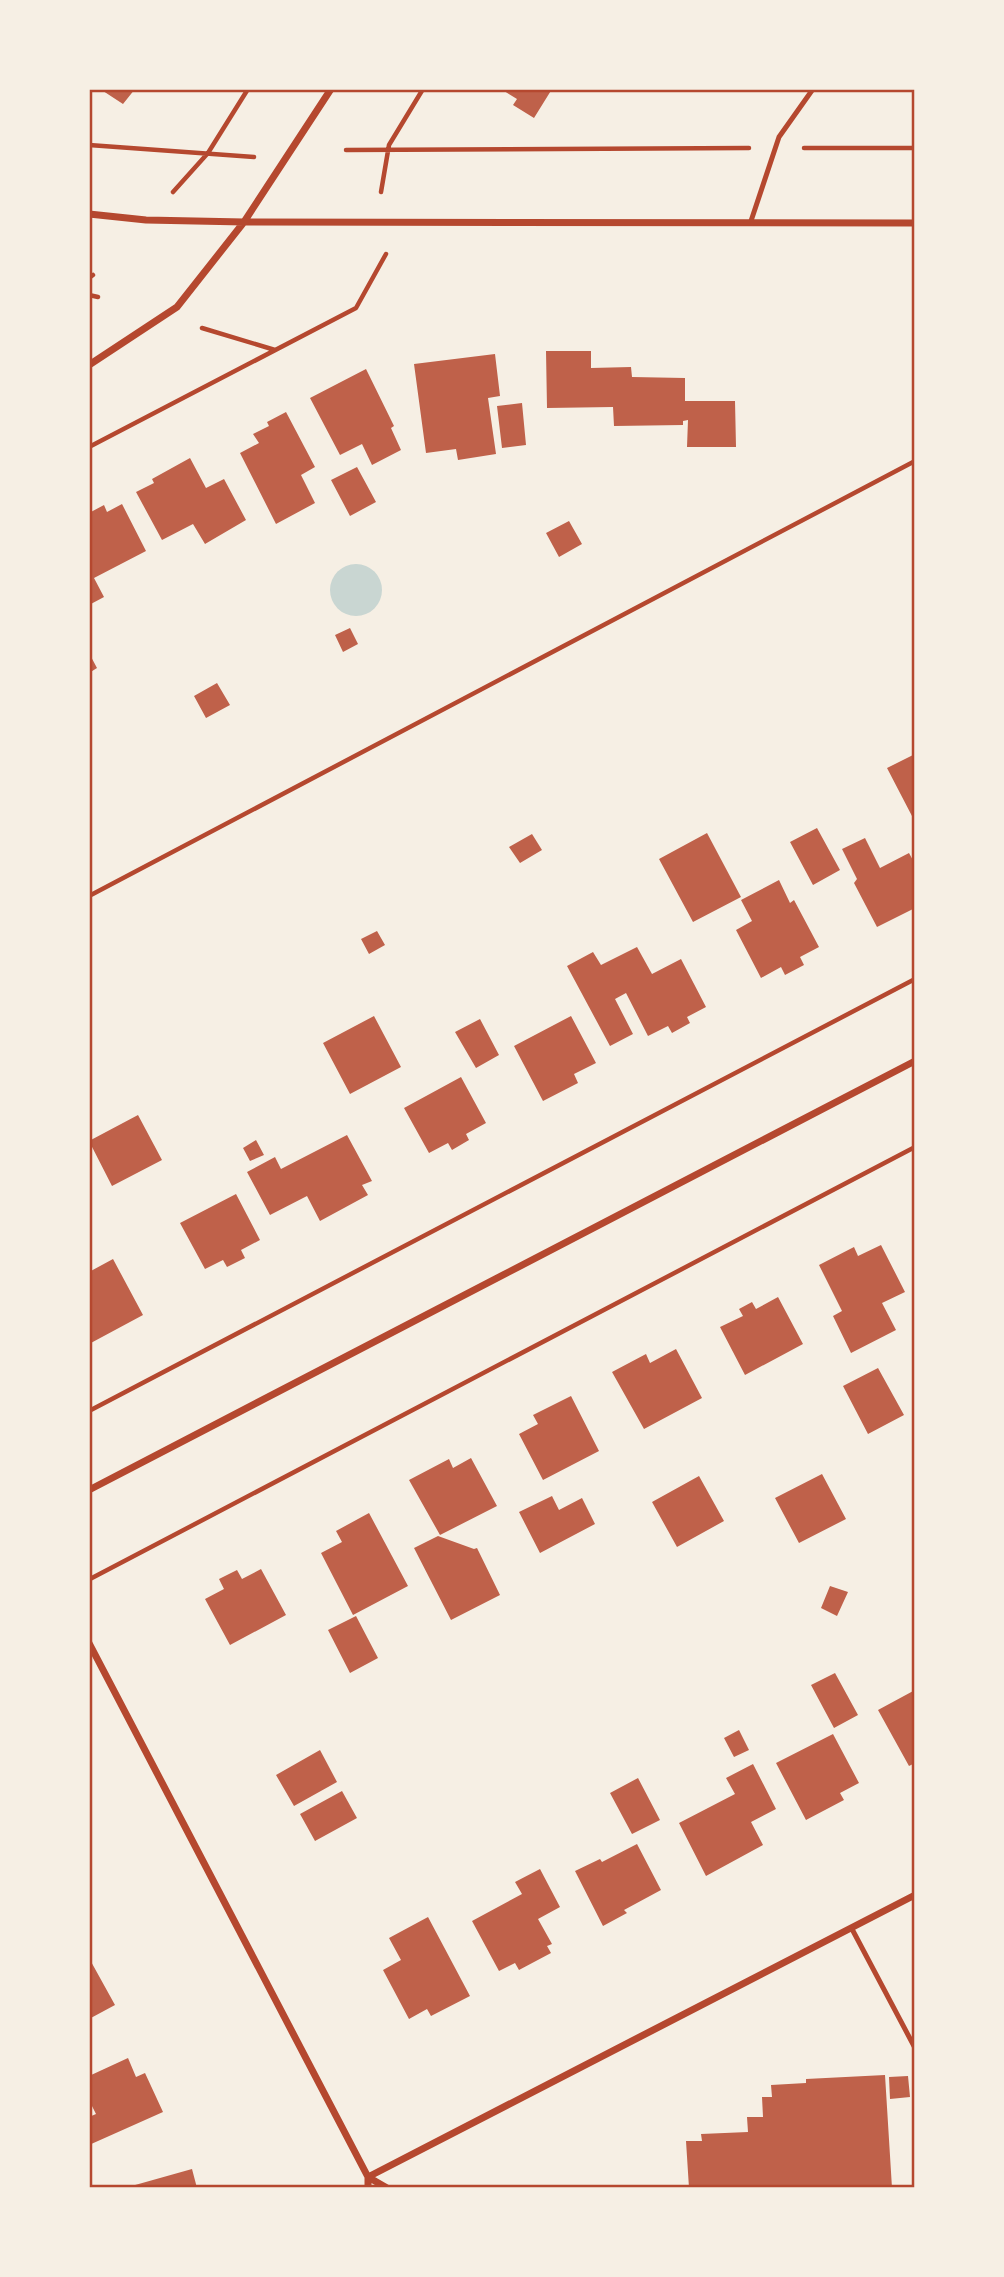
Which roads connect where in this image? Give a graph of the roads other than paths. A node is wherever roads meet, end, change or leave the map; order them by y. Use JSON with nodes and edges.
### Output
{"nodes":[{"id":1,"x":331,"y":89,"type":"edge"},
{"id":2,"x":813,"y":89,"type":"edge"},
{"id":3,"x":89,"y":214,"type":"edge"},
{"id":4,"x":751,"y":221,"type":"junction"},
{"id":5,"x":244,"y":222,"type":"junction"},
{"id":6,"x":915,"y":223,"type":"edge"},
{"id":7,"x":89,"y":365,"type":"edge"},
{"id":8,"x":915,"y":1060,"type":"edge"},
{"id":9,"x":89,"y":1490,"type":"edge"},
{"id":10,"x":89,"y":1643,"type":"edge"},
{"id":11,"x":915,"y":1895,"type":"edge"},
{"id":12,"x":852,"y":1928,"type":"junction"},
{"id":13,"x":915,"y":2048,"type":"edge"},
{"id":14,"x":368,"y":2177,"type":"junction"},
{"id":15,"x":368,"y":2188,"type":"edge"},
{"id":16,"x":387,"y":2188,"type":"edge"}],
"edges":[{"from":1,"to":5,"type":"street"},
{"from":2,"to":4,"type":"lane"},
{"from":3,"to":5,"type":"street"},
{"from":4,"to":5,"type":"street"},
{"from":4,"to":6,"type":"street"},
{"from":5,"to":7,"type":"street"},
{"from":8,"to":9,"type":"street"},
{"from":10,"to":14,"type":"street"},
{"from":11,"to":12,"type":"street"},
{"from":12,"to":13,"type":"lane"},
{"from":12,"to":14,"type":"street"},
{"from":14,"to":15,"type":"street"},
{"from":14,"to":16,"type":"street"}]}
